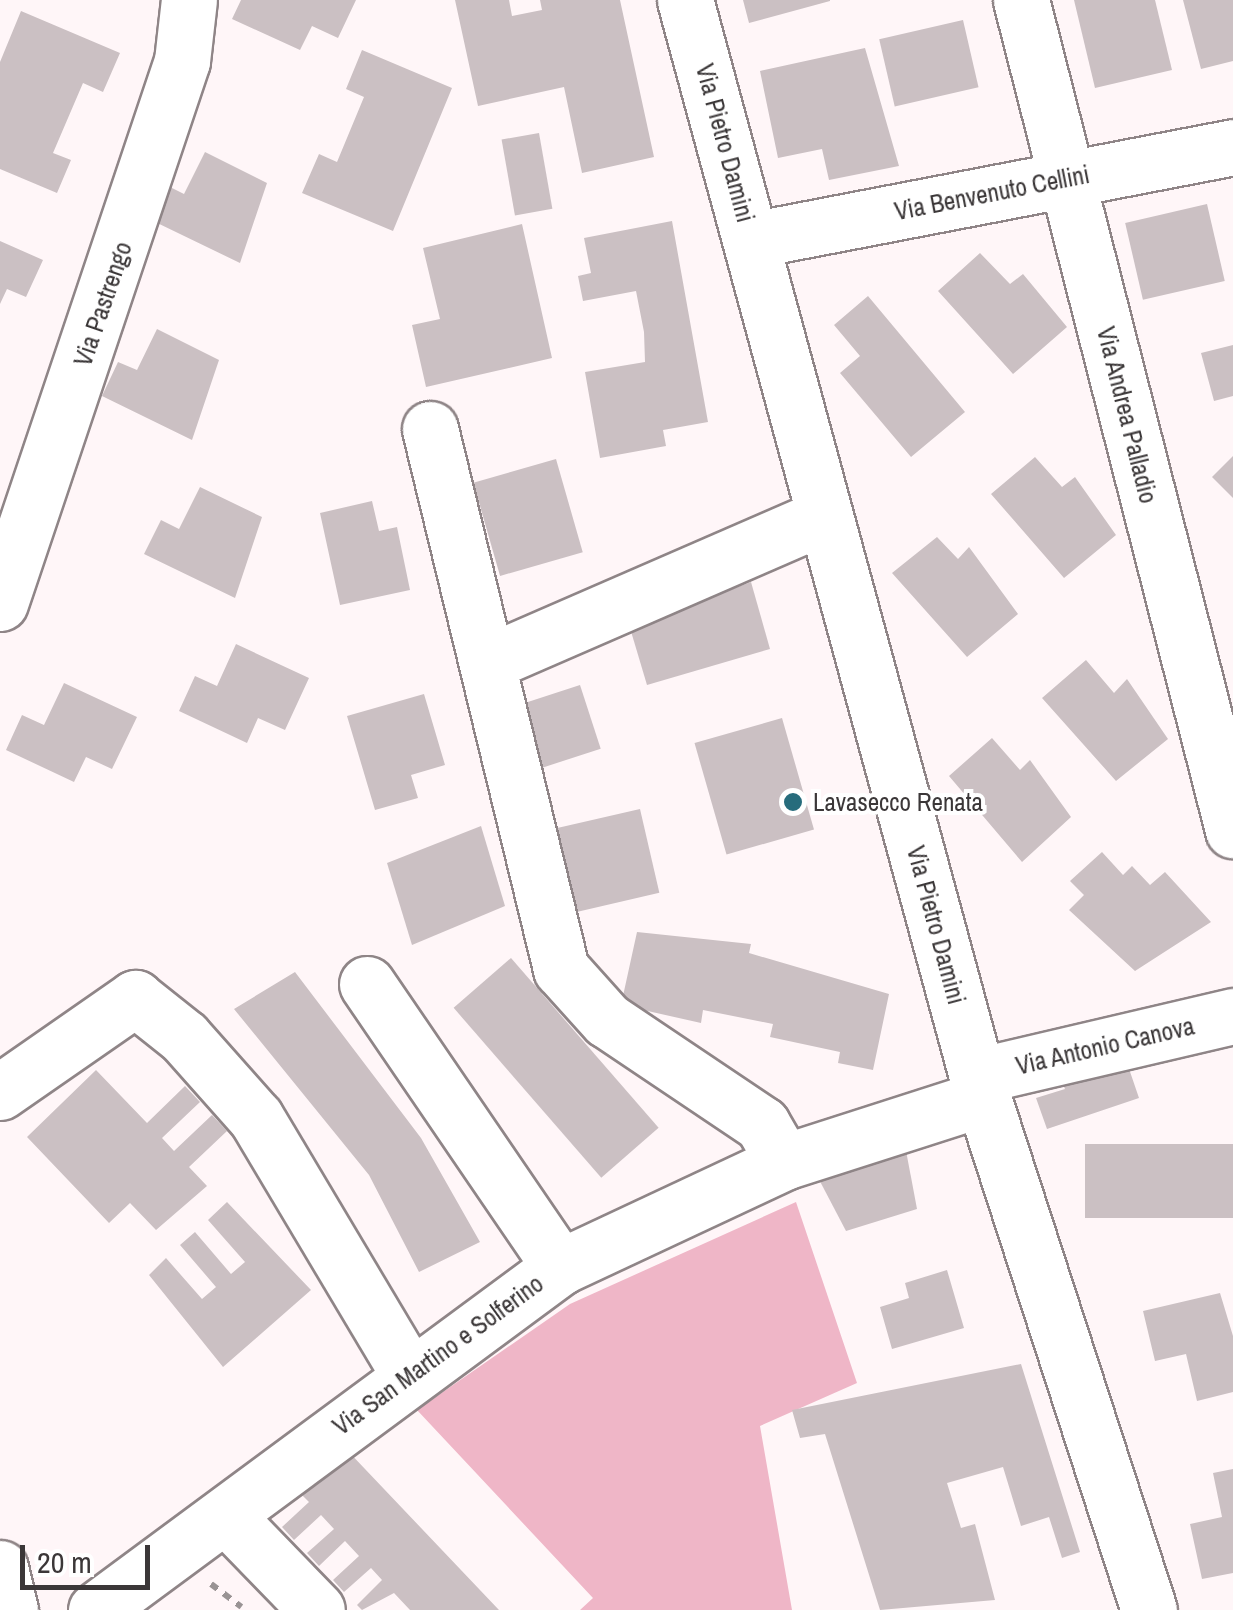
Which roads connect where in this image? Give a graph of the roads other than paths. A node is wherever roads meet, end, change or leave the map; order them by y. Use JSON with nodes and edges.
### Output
{"nodes":[{"id":1,"x":189,"y":0,"type":"edge"},
{"id":2,"x":685,"y":0,"type":"edge"},
{"id":3,"x":1021,"y":0,"type":"edge"},
{"id":4,"x":1233,"y":147,"type":"edge"},
{"id":5,"x":1068,"y":178,"type":"junction"},
{"id":6,"x":752,"y":240,"type":"junction"},
{"id":7,"x":430,"y":429,"type":"dead end"},
{"id":8,"x":824,"y":516,"type":"junction"},
{"id":9,"x":0,"y":603,"type":"edge"},
{"id":10,"x":489,"y":662,"type":"junction"},
{"id":11,"x":1233,"y":830,"type":"edge"},
{"id":12,"x":367,"y":984,"type":"dead end"},
{"id":13,"x":1233,"y":1016,"type":"edge"},
{"id":14,"x":980,"y":1087,"type":"junction"},
{"id":15,"x":0,"y":1092,"type":"edge"},
{"id":16,"x":784,"y":1162,"type":"junction"},
{"id":17,"x":560,"y":1267,"type":"junction"},
{"id":18,"x":408,"y":1373,"type":"junction"},
{"id":19,"x":228,"y":1516,"type":"junction"},
{"id":20,"x":0,"y":1568,"type":"edge"},
{"id":21,"x":10,"y":1610,"type":"edge"},
{"id":22,"x":96,"y":1610,"type":"edge"},
{"id":23,"x":317,"y":1610,"type":"edge"},
{"id":24,"x":1149,"y":1610,"type":"edge"}],
"edges":[{"from":1,"to":9,"type":"street","name":"Via Pastrengo"},
{"from":2,"to":6,"type":"street","name":"Via Pietro Damini"},
{"from":3,"to":5,"type":"street","name":"Via Andrea Palladio"},
{"from":4,"to":5,"type":"street","name":"Via Benvenuto Cellini"},
{"from":5,"to":6,"type":"street","name":"Via Benvenuto Cellini"},
{"from":5,"to":11,"type":"street","name":"Via Andrea Palladio"},
{"from":6,"to":8,"type":"street","name":"Via Pietro Damini"},
{"from":7,"to":10,"type":"street"},
{"from":8,"to":10,"type":"street"},
{"from":8,"to":14,"type":"street","name":"Via Pietro Damini"},
{"from":10,"to":16,"type":"street"},
{"from":12,"to":17,"type":"street"},
{"from":13,"to":14,"type":"street","name":"Via Antonio Canova"},
{"from":14,"to":16,"type":"street","name":"Via San Martino e Solferino"},
{"from":14,"to":24,"type":"street","name":"Via Pietro Damini"},
{"from":15,"to":18,"type":"street"},
{"from":16,"to":17,"type":"street","name":"Via San Martino e Solferino"},
{"from":17,"to":18,"type":"street","name":"Via San Martino e Solferino"},
{"from":18,"to":19,"type":"street","name":"Via San Martino e Solferino"},
{"from":19,"to":22,"type":"street","name":"Via San Martino e Solferino"},
{"from":19,"to":23,"type":"street"},
{"from":20,"to":21,"type":"street"}]}
